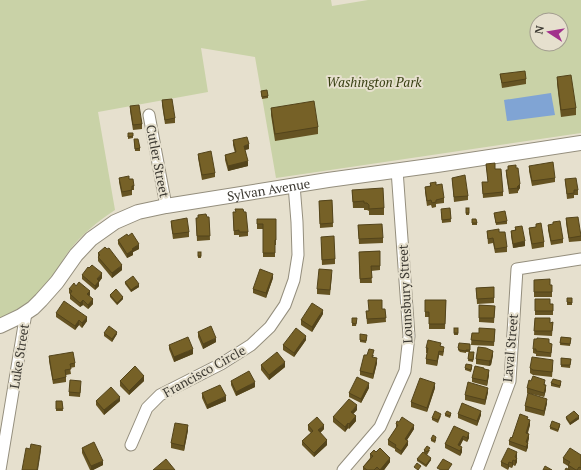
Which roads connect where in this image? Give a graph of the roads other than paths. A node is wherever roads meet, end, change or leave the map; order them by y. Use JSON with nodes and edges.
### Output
{"nodes":[{"id":1,"x":149,"y":115,"type":"dead end"},
{"id":2,"x":581,"y":143,"type":"edge"},
{"id":3,"x":397,"y":170,"type":"junction"},
{"id":4,"x":294,"y":186,"type":"junction"},
{"id":5,"x":166,"y":206,"type":"junction"},
{"id":6,"x":581,"y":259,"type":"edge"},
{"id":7,"x":26,"y":313,"type":"junction"},
{"id":8,"x":0,"y":326,"type":"edge"},
{"id":9,"x":131,"y":445,"type":"dead end"},
{"id":10,"x":478,"y":469,"type":"edge"},
{"id":11,"x":0,"y":470,"type":"edge"},
{"id":12,"x":343,"y":470,"type":"edge"}],
"edges":[{"from":1,"to":5,"type":"street","name":"Cutler Street"},
{"from":2,"to":3,"type":"street","name":"Sylvan Avenue"},
{"from":3,"to":4,"type":"street","name":"Sylvan Avenue"},
{"from":3,"to":12,"type":"street","name":"Lounsbury Street"},
{"from":4,"to":5,"type":"street","name":"Sylvan Avenue"},
{"from":4,"to":9,"type":"street","name":"Francisco Circle"},
{"from":5,"to":7,"type":"street","name":"Sylvan Avenue"},
{"from":6,"to":10,"type":"street","name":"Laval Street"},
{"from":7,"to":8,"type":"street","name":"Sylvan Avenue"},
{"from":7,"to":11,"type":"street","name":"Luke Street"}]}
